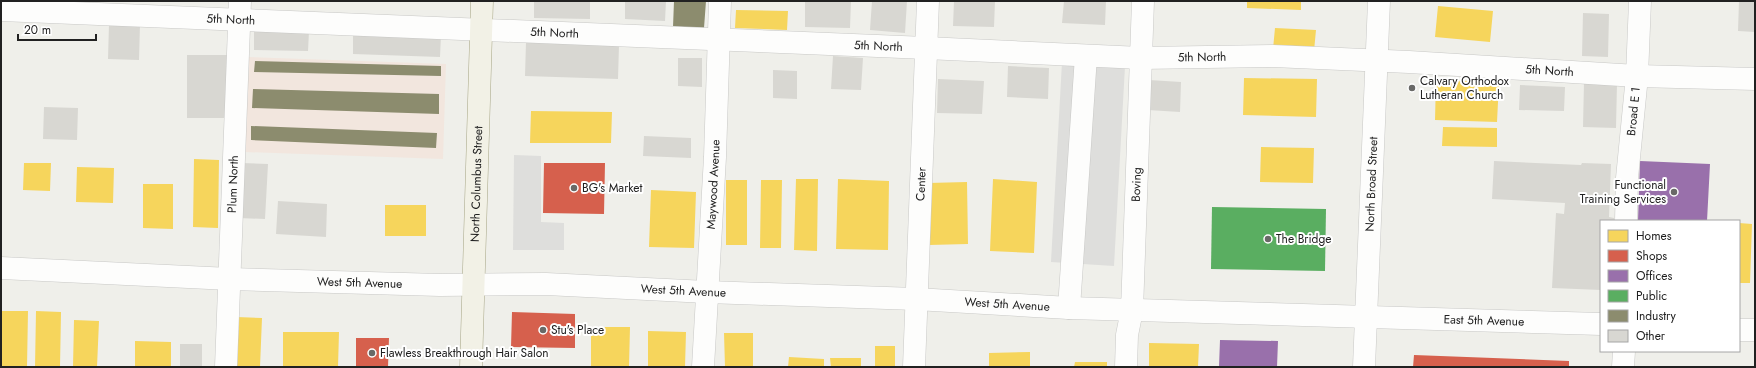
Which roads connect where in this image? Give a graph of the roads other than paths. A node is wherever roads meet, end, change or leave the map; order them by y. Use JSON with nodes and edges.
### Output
{"nodes":[{"id":1,"x":482,"y":1,"type":"edge"},
{"id":2,"x":720,"y":1,"type":"edge"},
{"id":3,"x":928,"y":1,"type":"edge"},
{"id":4,"x":1143,"y":1,"type":"edge"},
{"id":5,"x":1379,"y":1,"type":"edge"},
{"id":6,"x":1640,"y":1,"type":"edge"},
{"id":7,"x":1,"y":10,"type":"edge"},
{"id":8,"x":240,"y":11,"type":"edge"},
{"id":9,"x":481,"y":30,"type":"junction"},
{"id":10,"x":718,"y":39,"type":"junction"},
{"id":11,"x":926,"y":48,"type":"junction"},
{"id":12,"x":1086,"y":56,"type":"junction"},
{"id":13,"x":1141,"y":58,"type":"junction"},
{"id":14,"x":1377,"y":61,"type":"junction"},
{"id":15,"x":1637,"y":76,"type":"junction"},
{"id":16,"x":1755,"y":79,"type":"edge"},
{"id":17,"x":1626,"y":220,"type":"edge"},
{"id":18,"x":1,"y":268,"type":"edge"},
{"id":19,"x":230,"y":279,"type":"junction"},
{"id":20,"x":474,"y":284,"type":"junction"},
{"id":21,"x":707,"y":292,"type":"junction"},
{"id":22,"x":916,"y":299,"type":"junction"},
{"id":23,"x":1070,"y":308,"type":"junction"},
{"id":24,"x":1132,"y":310,"type":"junction"},
{"id":25,"x":1367,"y":316,"type":"junction"},
{"id":26,"x":1600,"y":324,"type":"edge"},
{"id":27,"x":1740,"y":330,"type":"edge"},
{"id":28,"x":1755,"y":330,"type":"edge"},
{"id":29,"x":1624,"y":352,"type":"edge"},
{"id":30,"x":226,"y":367,"type":"edge"},
{"id":31,"x":471,"y":367,"type":"edge"},
{"id":32,"x":703,"y":367,"type":"edge"},
{"id":33,"x":914,"y":367,"type":"edge"},
{"id":34,"x":1126,"y":367,"type":"edge"},
{"id":35,"x":1364,"y":367,"type":"edge"},
{"id":36,"x":1623,"y":367,"type":"edge"}],
"edges":[{"from":1,"to":9,"type":"main road","name":"North Columbus Street"},
{"from":2,"to":10,"type":"street","name":"Maywood Avenue"},
{"from":3,"to":11,"type":"street","name":"Center"},
{"from":4,"to":13,"type":"street","name":"Boving"},
{"from":5,"to":14,"type":"street","name":"North Broad Street"},
{"from":6,"to":15,"type":"street","name":"Broad E 1"},
{"from":7,"to":8,"type":"street","name":"5th North"},
{"from":8,"to":9,"type":"street","name":"5th North"},
{"from":8,"to":19,"type":"street","name":"Plum North"},
{"from":9,"to":10,"type":"street","name":"5th North"},
{"from":9,"to":20,"type":"main road","name":"North Columbus Street"},
{"from":10,"to":11,"type":"street","name":"5th North"},
{"from":10,"to":21,"type":"street","name":"Maywood Avenue"},
{"from":11,"to":12,"type":"street","name":"5th North"},
{"from":11,"to":22,"type":"street","name":"Center"},
{"from":12,"to":13,"type":"street","name":"5th North"},
{"from":12,"to":23,"type":"street"},
{"from":13,"to":14,"type":"street","name":"5th North"},
{"from":13,"to":24,"type":"street","name":"Boving"},
{"from":14,"to":15,"type":"street","name":"5th North"},
{"from":14,"to":25,"type":"street","name":"North Broad Street"},
{"from":15,"to":16,"type":"street","name":"5th North"},
{"from":15,"to":17,"type":"street","name":"Broad E 1"},
{"from":18,"to":19,"type":"street","name":"West 5th Avenue"},
{"from":19,"to":20,"type":"street","name":"West 5th Avenue"},
{"from":19,"to":30,"type":"street","name":"Plum North"},
{"from":20,"to":21,"type":"street","name":"West 5th Avenue"},
{"from":20,"to":31,"type":"main road","name":"North Columbus Street"},
{"from":21,"to":22,"type":"street","name":"West 5th Avenue"},
{"from":21,"to":32,"type":"street","name":"Maywood Avenue"},
{"from":22,"to":23,"type":"street","name":"West 5th Avenue"},
{"from":22,"to":33,"type":"street","name":"Center"},
{"from":23,"to":24,"type":"street","name":"West 5th Avenue"},
{"from":24,"to":25,"type":"street","name":"West 5th Avenue"},
{"from":24,"to":34,"type":"street","name":"Boving"},
{"from":25,"to":26,"type":"street","name":"East 5th Avenue"},
{"from":25,"to":35,"type":"street","name":"North Broad Street"},
{"from":27,"to":28,"type":"street"},
{"from":29,"to":36,"type":"street"}]}
